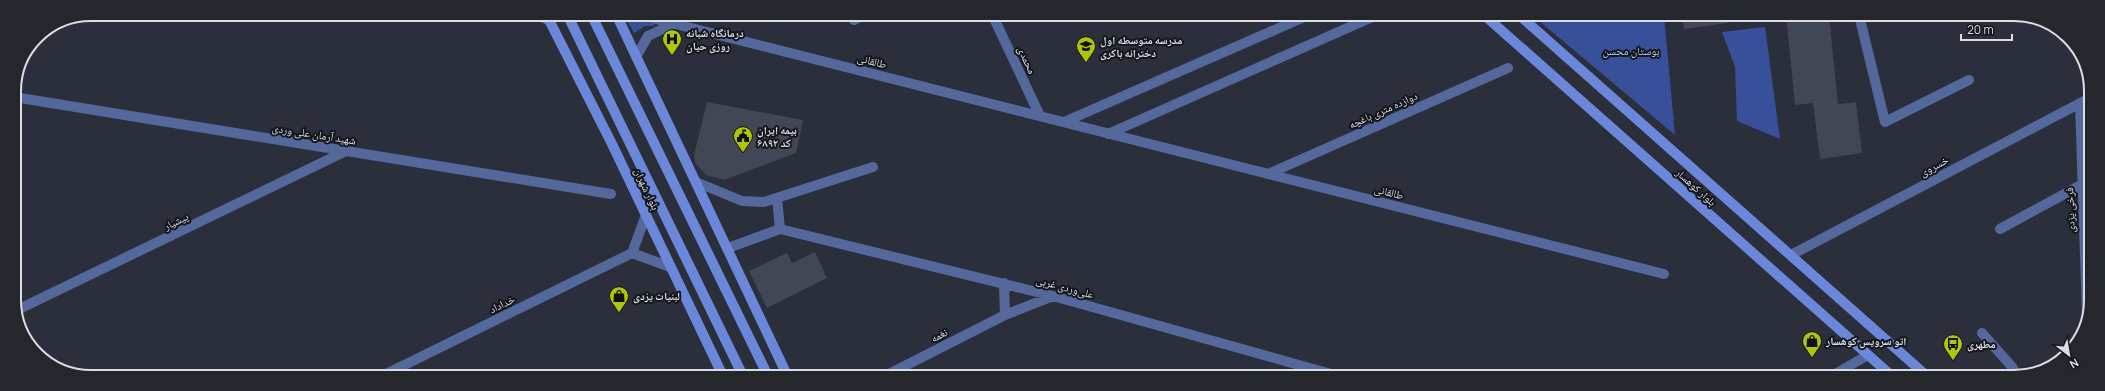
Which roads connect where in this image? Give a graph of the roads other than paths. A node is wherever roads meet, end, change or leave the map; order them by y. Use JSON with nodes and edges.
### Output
{"nodes":[{"id":1,"x":549,"y":21,"type":"edge"},
{"id":2,"x":570,"y":21,"type":"edge"},
{"id":3,"x":594,"y":21,"type":"edge"},
{"id":4,"x":619,"y":21,"type":"edge"},
{"id":5,"x":662,"y":21,"type":"edge"},
{"id":6,"x":995,"y":21,"type":"edge"},
{"id":7,"x":1295,"y":21,"type":"edge"},
{"id":8,"x":1363,"y":21,"type":"edge"},
{"id":9,"x":1491,"y":21,"type":"edge"},
{"id":10,"x":1527,"y":21,"type":"edge"},
{"id":11,"x":1860,"y":21,"type":"edge"},
{"id":12,"x":673,"y":24,"type":"junction"},
{"id":13,"x":636,"y":57,"type":"junction"},
{"id":14,"x":1508,"y":68,"type":"dead end"},
{"id":15,"x":1969,"y":80,"type":"dead end"},
{"id":16,"x":21,"y":98,"type":"edge"},
{"id":17,"x":2084,"y":101,"type":"edge"},
{"id":18,"x":2080,"y":103,"type":"junction"},
{"id":19,"x":1040,"y":116,"type":"junction"},
{"id":20,"x":1064,"y":122,"type":"junction"},
{"id":21,"x":1108,"y":134,"type":"junction"},
{"id":22,"x":346,"y":151,"type":"junction"},
{"id":23,"x":872,"y":167,"type":"dead end"},
{"id":24,"x":1268,"y":174,"type":"junction"},
{"id":25,"x":696,"y":182,"type":"junction"},
{"id":26,"x":2081,"y":185,"type":"junction"},
{"id":27,"x":611,"y":194,"type":"dead end"},
{"id":28,"x":777,"y":198,"type":"junction"},
{"id":29,"x":646,"y":215,"type":"junction"},
{"id":30,"x":780,"y":229,"type":"junction"},
{"id":31,"x":2000,"y":229,"type":"dead end"},
{"id":32,"x":728,"y":248,"type":"junction"},
{"id":33,"x":2084,"y":251,"type":"edge"},
{"id":34,"x":632,"y":253,"type":"junction"},
{"id":35,"x":1791,"y":255,"type":"junction"},
{"id":36,"x":670,"y":267,"type":"junction"},
{"id":37,"x":1664,"y":274,"type":"dead end"},
{"id":38,"x":1004,"y":283,"type":"junction"},
{"id":39,"x":1053,"y":296,"type":"junction"},
{"id":40,"x":22,"y":309,"type":"edge"},
{"id":41,"x":1005,"y":315,"type":"junction"},
{"id":42,"x":1982,"y":333,"type":"dead end"},
{"id":43,"x":1868,"y":355,"type":"junction"},
{"id":44,"x":394,"y":370,"type":"edge"},
{"id":45,"x":720,"y":370,"type":"edge"},
{"id":46,"x":740,"y":370,"type":"edge"},
{"id":47,"x":765,"y":370,"type":"edge"},
{"id":48,"x":785,"y":370,"type":"edge"},
{"id":49,"x":895,"y":370,"type":"edge"},
{"id":50,"x":1317,"y":370,"type":"edge"},
{"id":51,"x":1842,"y":370,"type":"edge"},
{"id":52,"x":1884,"y":370,"type":"edge"},
{"id":53,"x":1920,"y":370,"type":"edge"},
{"id":54,"x":2013,"y":370,"type":"edge"}],
"edges":[{"from":1,"to":29,"type":"main road","name":"بلوار شهران"},
{"from":2,"to":46,"type":"main road","name":"بلوار شهران"},
{"from":3,"to":47,"type":"main road"},
{"from":4,"to":13,"type":"main road"},
{"from":5,"to":12,"type":"street","name":"طالقانی"},
{"from":6,"to":19,"type":"street","name":"محمدی"},
{"from":7,"to":20,"type":"street"},
{"from":8,"to":21,"type":"street"},
{"from":9,"to":43,"type":"main road","name":"بلوار کوهسار"},
{"from":10,"to":35,"type":"main road","name":"بلوار کوهسار"},
{"from":11,"to":15,"type":"street"},
{"from":12,"to":13,"type":"street"},
{"from":12,"to":19,"type":"street","name":"طالقانی"},
{"from":13,"to":25,"type":"main road"},
{"from":14,"to":24,"type":"street","name":"دوازده متری باغچه"},
{"from":16,"to":22,"type":"street","name":"شهید آرمان علی وردی"},
{"from":17,"to":18,"type":"street","name":"خسروی"},
{"from":18,"to":26,"type":"street","name":"فرخی یزدی"},
{"from":18,"to":35,"type":"street","name":"خسروی"},
{"from":19,"to":20,"type":"street","name":"طالقانی"},
{"from":20,"to":21,"type":"street","name":"طالقانی"},
{"from":21,"to":24,"type":"street","name":"طالقانی"},
{"from":22,"to":27,"type":"street","name":"شهید آرمان علی وردی"},
{"from":22,"to":40,"type":"street","name":"پیشیار"},
{"from":23,"to":28,"type":"street"},
{"from":24,"to":37,"type":"street","name":"طالقانی"},
{"from":25,"to":28,"type":"street"},
{"from":25,"to":32,"type":"main road"},
{"from":26,"to":31,"type":"street"},
{"from":26,"to":33,"type":"street","name":"فرخی یزدی"},
{"from":28,"to":30,"type":"street"},
{"from":29,"to":34,"type":"street"},
{"from":29,"to":36,"type":"main road","name":"بلوار شهران"},
{"from":30,"to":32,"type":"street"},
{"from":30,"to":38,"type":"street","name":"علی‌وردی غربی"},
{"from":32,"to":48,"type":"main road"},
{"from":34,"to":36,"type":"street"},
{"from":34,"to":44,"type":"street","name":"خداداد"},
{"from":35,"to":53,"type":"main road","name":"بلوار کوهسار"},
{"from":36,"to":45,"type":"main road","name":"بلوار شهران"},
{"from":38,"to":39,"type":"street","name":"علی‌وردی غربی"},
{"from":38,"to":41,"type":"street"},
{"from":39,"to":41,"type":"street","name":"نغمه"},
{"from":39,"to":50,"type":"street","name":"علی‌وردی غربی"},
{"from":41,"to":49,"type":"street","name":"نغمه"},
{"from":42,"to":54,"type":"street"},
{"from":43,"to":51,"type":"street"},
{"from":43,"to":52,"type":"main road","name":"بلوار کوهسار"}]}
